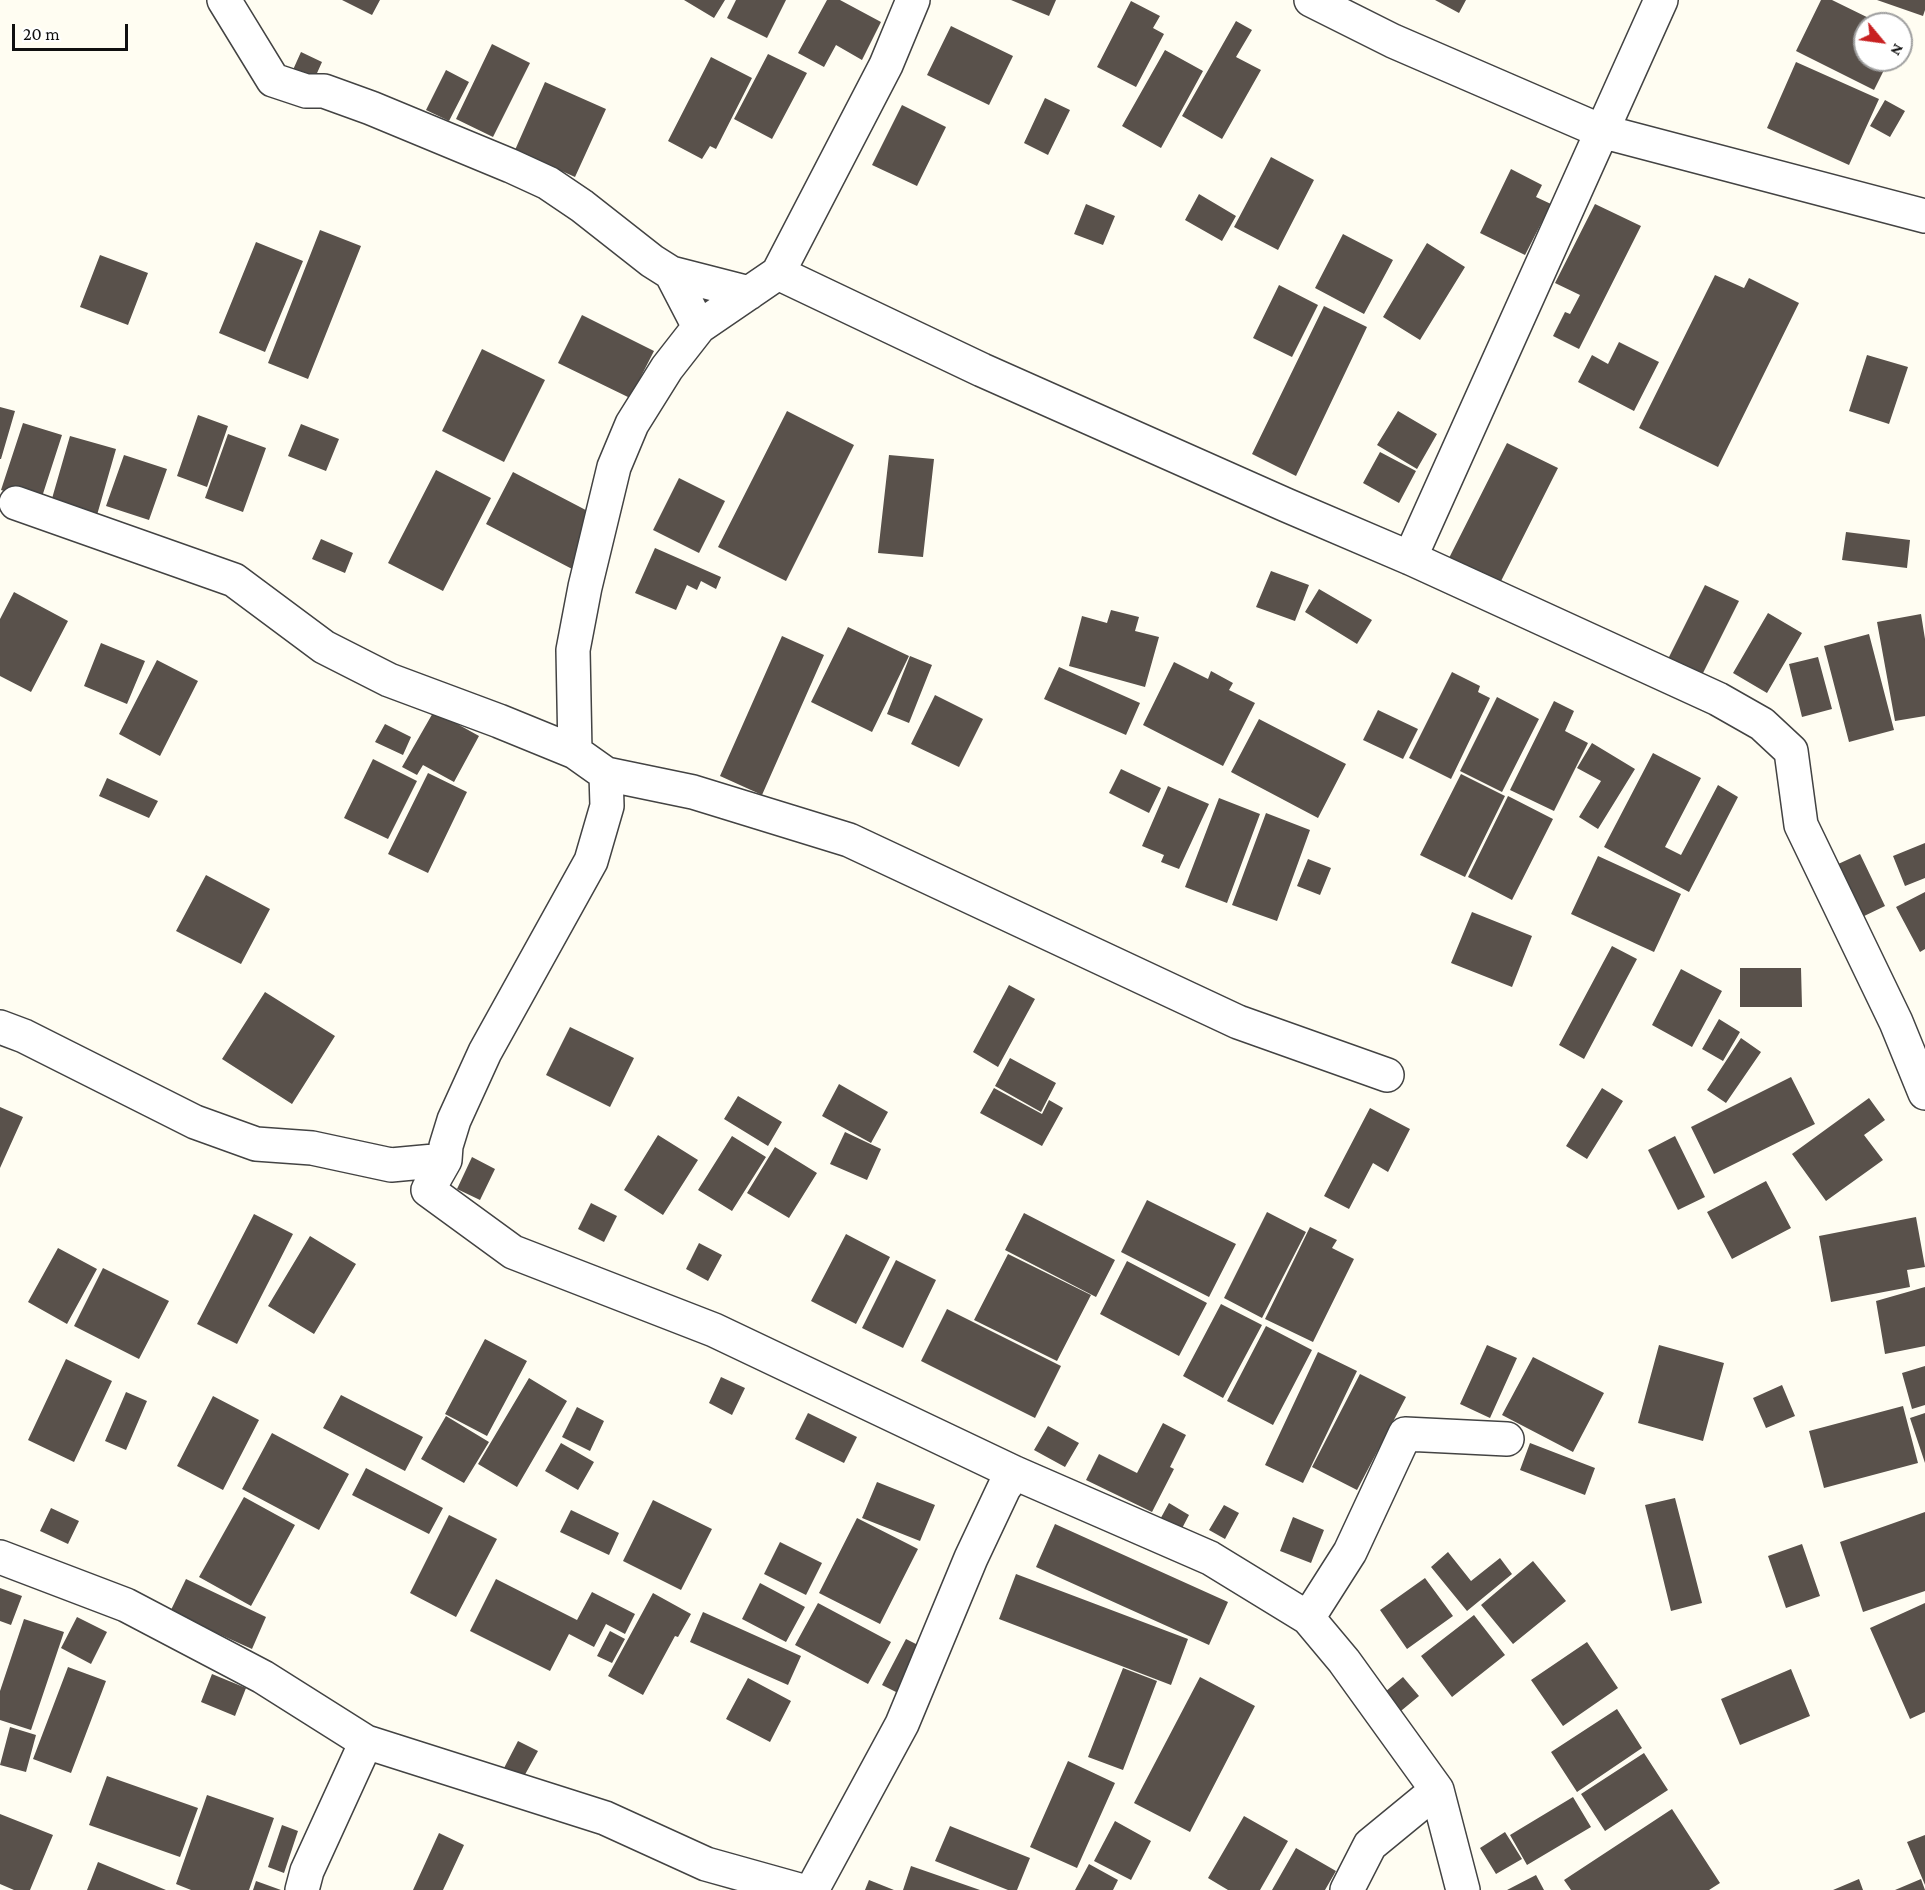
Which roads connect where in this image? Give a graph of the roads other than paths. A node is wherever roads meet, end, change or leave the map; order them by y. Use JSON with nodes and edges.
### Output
{"nodes":[{"id":1,"x":224,"y":0,"type":"edge"},
{"id":2,"x":913,"y":0,"type":"edge"},
{"id":3,"x":1311,"y":0,"type":"edge"},
{"id":4,"x":1661,"y":0,"type":"edge"},
{"id":5,"x":1601,"y":131,"type":"junction"},
{"id":6,"x":1925,"y":216,"type":"edge"},
{"id":7,"x":671,"y":273,"type":"junction"},
{"id":8,"x":778,"y":273,"type":"junction"},
{"id":9,"x":749,"y":293,"type":"junction"},
{"id":10,"x":699,"y":327,"type":"junction"},
{"id":11,"x":16,"y":503,"type":"dead end"},
{"id":12,"x":1410,"y":558,"type":"junction"},
{"id":13,"x":575,"y":752,"type":"junction"},
{"id":14,"x":606,"y":774,"type":"junction"},
{"id":15,"x":0,"y":1027,"type":"edge"},
{"id":16,"x":1387,"y":1075,"type":"dead end"},
{"id":17,"x":1925,"y":1093,"type":"edge"},
{"id":18,"x":446,"y":1160,"type":"junction"},
{"id":19,"x":1507,"y":1439,"type":"dead end"},
{"id":20,"x":1015,"y":1473,"type":"junction"},
{"id":21,"x":0,"y":1557,"type":"edge"},
{"id":22,"x":1308,"y":1618,"type":"junction"},
{"id":23,"x":366,"y":1742,"type":"junction"},
{"id":24,"x":1437,"y":1790,"type":"junction"},
{"id":25,"x":302,"y":1890,"type":"edge"},
{"id":26,"x":799,"y":1890,"type":"edge"},
{"id":27,"x":812,"y":1890,"type":"edge"},
{"id":28,"x":1347,"y":1890,"type":"edge"},
{"id":29,"x":1463,"y":1890,"type":"edge"}],
"edges":[{"from":1,"to":7,"type":"street"},
{"from":2,"to":8,"type":"street"},
{"from":3,"to":5,"type":"street"},
{"from":4,"to":5,"type":"street"},
{"from":5,"to":6,"type":"street"},
{"from":5,"to":12,"type":"street"},
{"from":7,"to":9,"type":"street"},
{"from":7,"to":10,"type":"street"},
{"from":8,"to":9,"type":"street"},
{"from":8,"to":12,"type":"street"},
{"from":9,"to":10,"type":"street"},
{"from":10,"to":13,"type":"street"},
{"from":11,"to":13,"type":"street"},
{"from":12,"to":17,"type":"street"},
{"from":13,"to":14,"type":"street"},
{"from":14,"to":16,"type":"street"},
{"from":14,"to":18,"type":"street"},
{"from":15,"to":18,"type":"street"},
{"from":18,"to":20,"type":"street"},
{"from":19,"to":22,"type":"street"},
{"from":20,"to":22,"type":"street"},
{"from":20,"to":27,"type":"street"},
{"from":21,"to":23,"type":"street"},
{"from":22,"to":24,"type":"street"},
{"from":23,"to":25,"type":"street"},
{"from":23,"to":26,"type":"street"},
{"from":24,"to":28,"type":"street"},
{"from":24,"to":29,"type":"street"}]}
